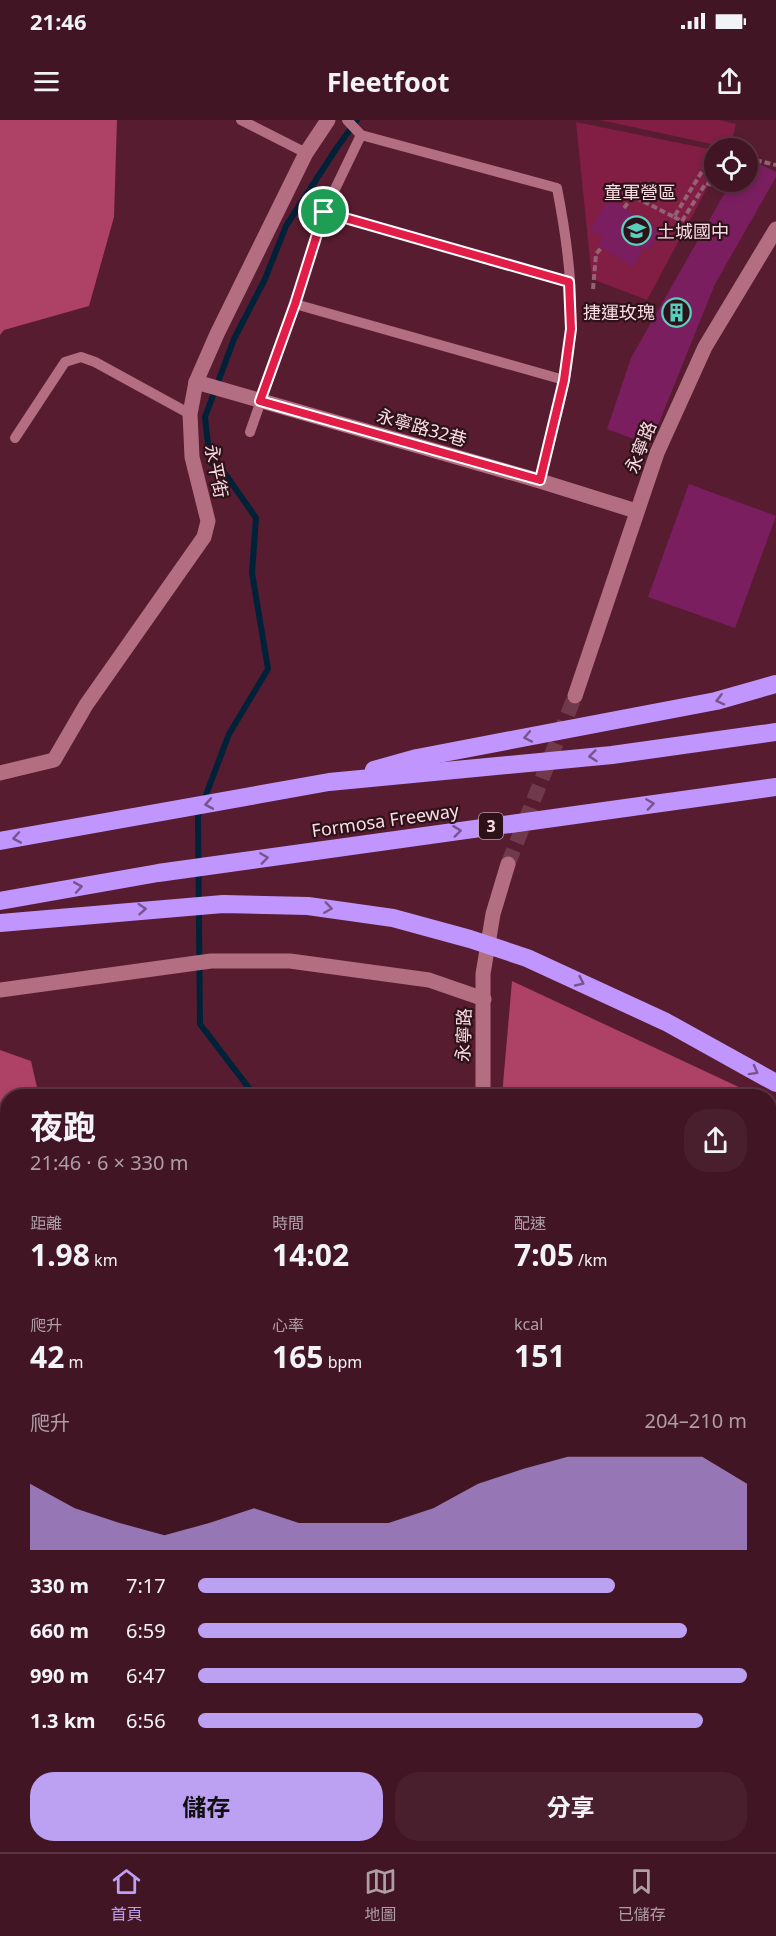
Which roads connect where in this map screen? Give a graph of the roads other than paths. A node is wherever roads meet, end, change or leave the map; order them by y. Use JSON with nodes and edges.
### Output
{"nodes":[{"id":1,"x":241,"y":120,"type":"edge"},
{"id":2,"x":328,"y":120,"type":"edge"},
{"id":3,"x":347,"y":120,"type":"edge"},
{"id":4,"x":361,"y":135,"type":"junction"},
{"id":5,"x":306,"y":153,"type":"junction"},
{"id":6,"x":324,"y":212,"type":"junction"},
{"id":7,"x":776,"y":229,"type":"edge"},
{"id":8,"x":569,"y":282,"type":"junction"},
{"id":9,"x":295,"y":304,"type":"junction"},
{"id":10,"x":564,"y":380,"type":"junction"},
{"id":11,"x":196,"y":382,"type":"junction"},
{"id":12,"x":260,"y":401,"type":"junction"},
{"id":13,"x":190,"y":414,"type":"junction"},
{"id":14,"x":250,"y":432,"type":"dead end"},
{"id":15,"x":15,"y":438,"type":"dead end"},
{"id":16,"x":540,"y":480,"type":"junction"},
{"id":17,"x":636,"y":511,"type":"junction"},
{"id":18,"x":776,"y":684,"type":"edge"},
{"id":19,"x":575,"y":696,"type":"tunnel mouth"},
{"id":20,"x":776,"y":732,"type":"edge"},
{"id":21,"x":0,"y":773,"type":"edge"},
{"id":22,"x":329,"y":782,"type":"junction"},
{"id":23,"x":776,"y":787,"type":"edge"},
{"id":24,"x":0,"y":841,"type":"edge"},
{"id":25,"x":508,"y":864,"type":"tunnel mouth"},
{"id":26,"x":0,"y":901,"type":"edge"},
{"id":27,"x":0,"y":923,"type":"edge"},
{"id":28,"x":0,"y":990,"type":"edge"},
{"id":29,"x":484,"y":999,"type":"junction"},
{"id":30,"x":776,"y":1083,"type":"edge"},
{"id":31,"x":483,"y":1089,"type":"edge"}],
"edges":[{"from":1,"to":5,"type":"lane"},
{"from":2,"to":5,"type":"street","name":"永平街"},
{"from":3,"to":4,"type":"lane"},
{"from":4,"to":6,"type":"lane"},
{"from":4,"to":8,"type":"lane"},
{"from":5,"to":11,"type":"street","name":"永平街"},
{"from":6,"to":8,"type":"lane"},
{"from":6,"to":9,"type":"lane"},
{"from":7,"to":17,"type":"street","name":"永寧路"},
{"from":8,"to":10,"type":"lane"},
{"from":9,"to":10,"type":"lane"},
{"from":9,"to":12,"type":"lane"},
{"from":10,"to":16,"type":"lane"},
{"from":11,"to":12,"type":"street","name":"永寧路32巷"},
{"from":11,"to":13,"type":"street","name":"永平街"},
{"from":12,"to":14,"type":"lane"},
{"from":12,"to":16,"type":"street","name":"永寧路32巷"},
{"from":13,"to":15,"type":"lane"},
{"from":13,"to":21,"type":"street","name":"永平街"},
{"from":16,"to":17,"type":"street","name":"永寧路32巷"},
{"from":17,"to":19,"type":"street","name":"永寧路"},
{"from":18,"to":22,"type":"highway","one_way":true},
{"from":20,"to":22,"type":"highway","one_way":true},
{"from":22,"to":24,"type":"highway","one_way":true},
{"from":26,"to":23,"type":"highway","name":"Formosa Freeway","number":"3","one_way":true},
{"from":25,"to":29,"type":"street","name":"永寧路"},
{"from":27,"to":30,"type":"highway","one_way":true},
{"from":28,"to":29,"type":"street"},
{"from":29,"to":31,"type":"street","name":"永寧路"}]}
